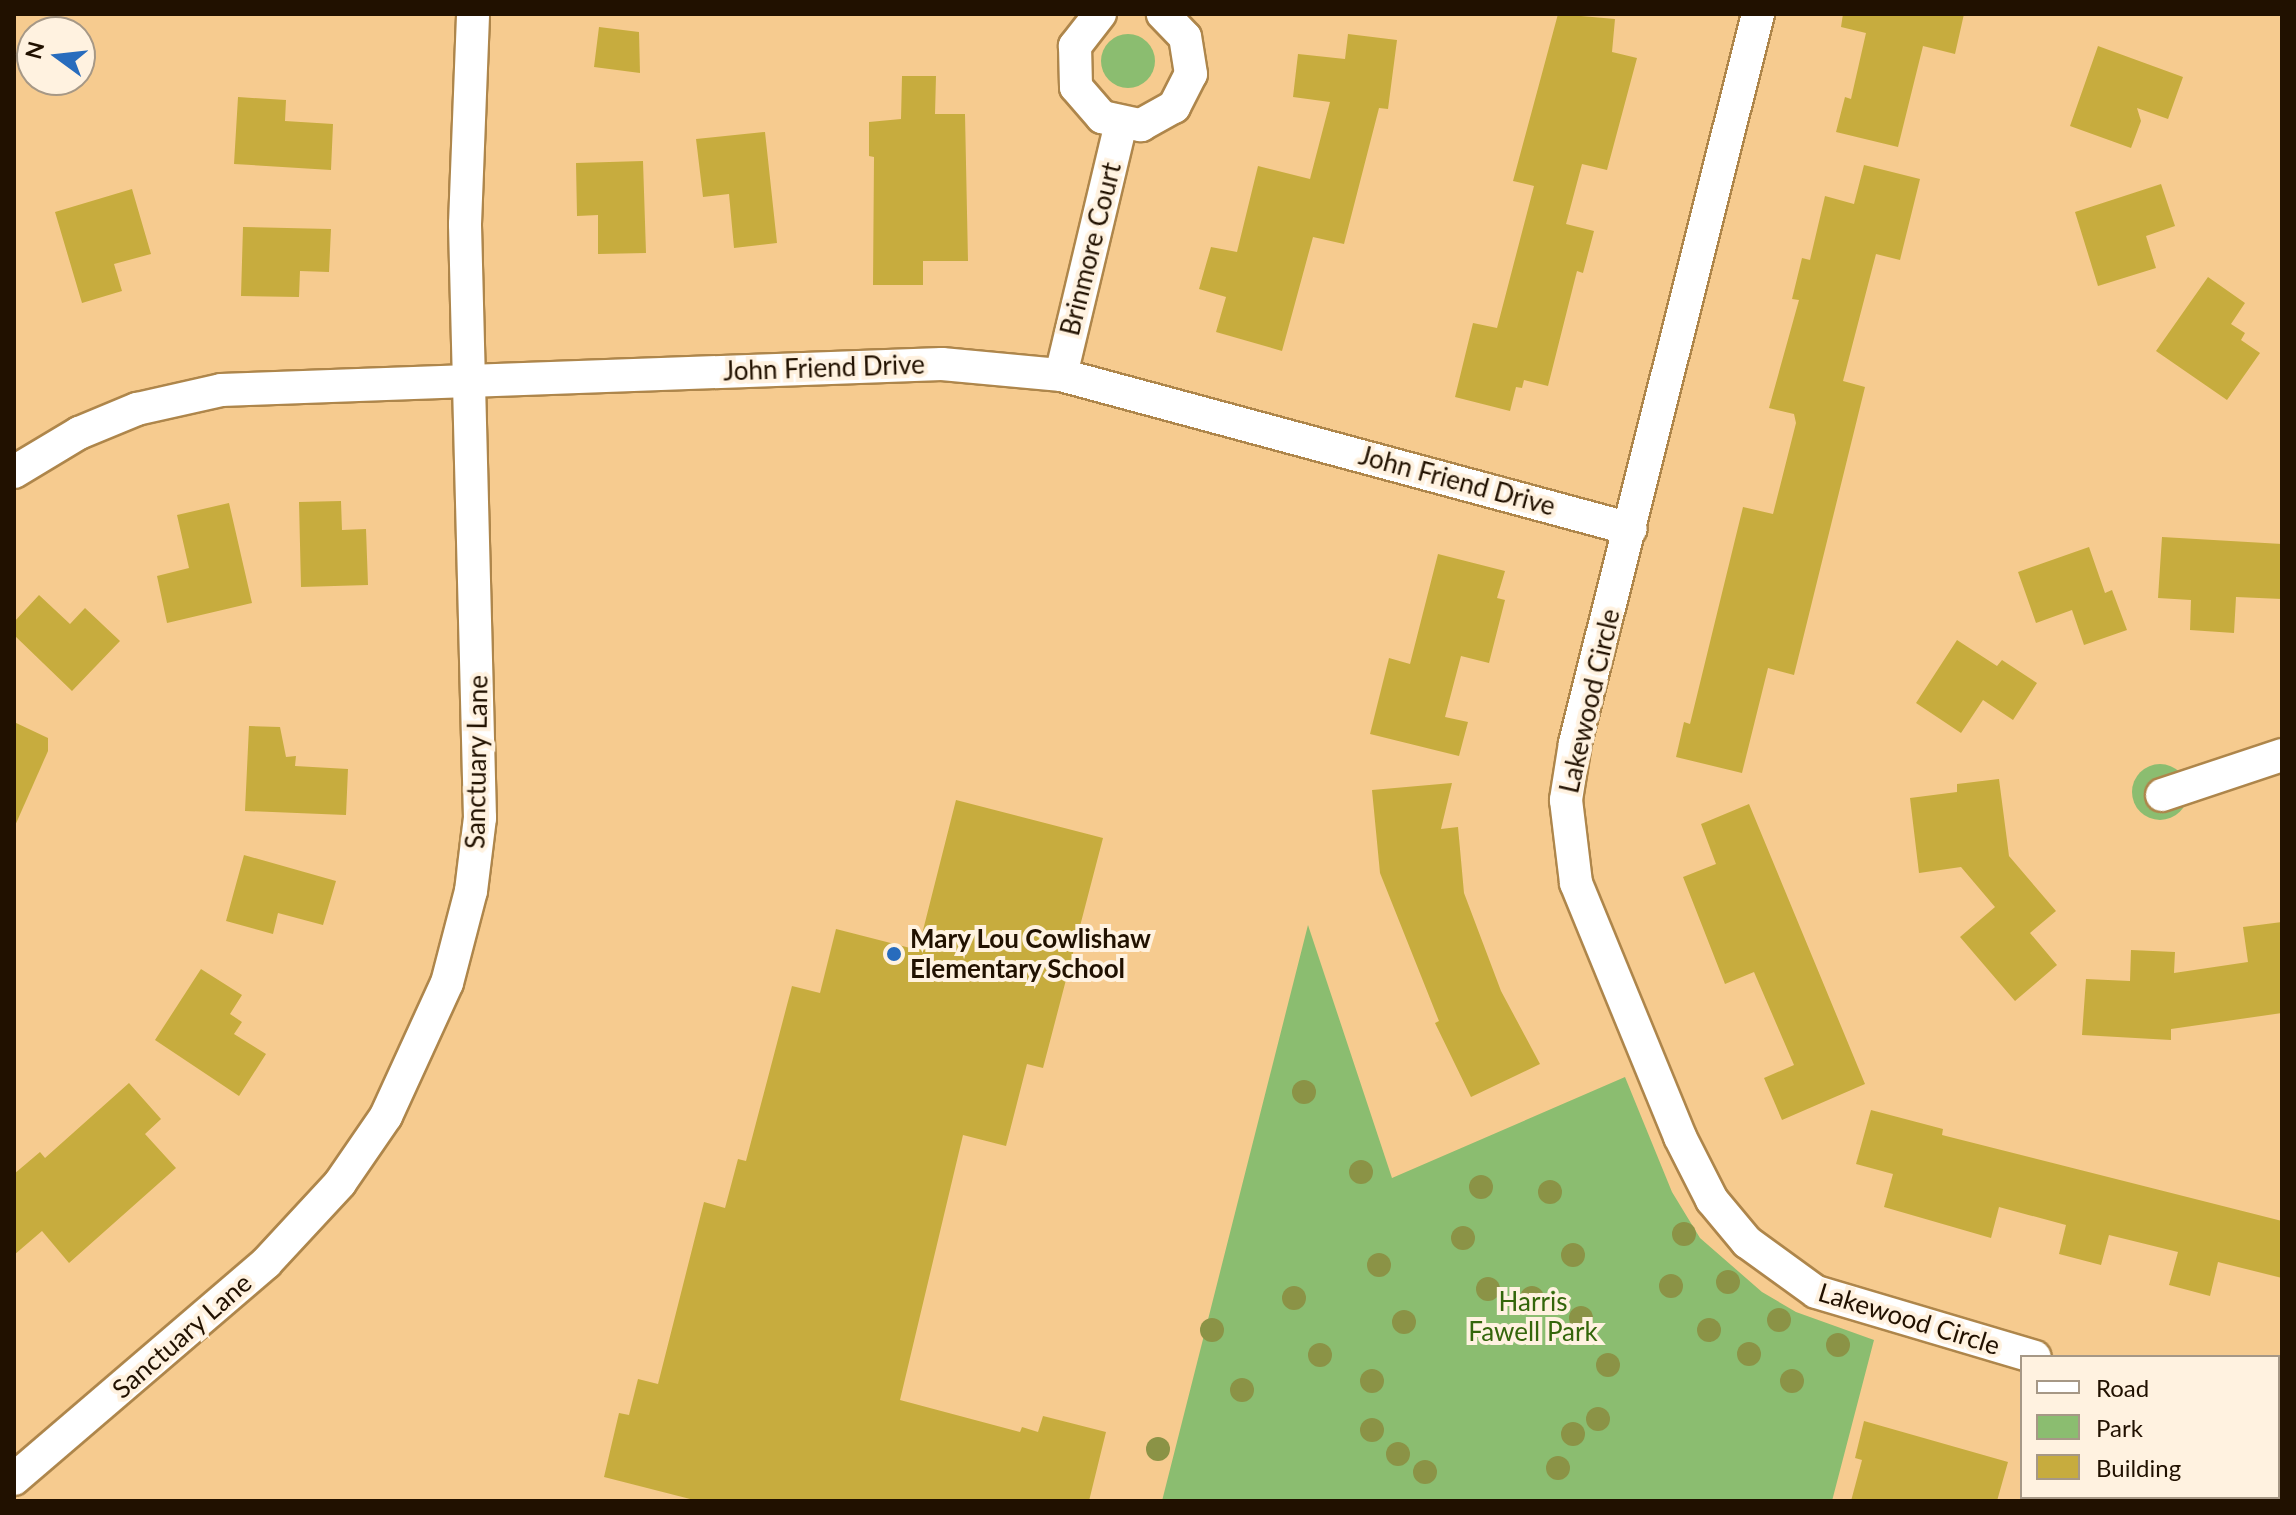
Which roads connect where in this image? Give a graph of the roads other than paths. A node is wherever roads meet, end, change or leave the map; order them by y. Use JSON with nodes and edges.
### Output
{"nodes":[{"id":1,"x":473,"y":14,"type":"edge"},
{"id":2,"x":1100,"y":14,"type":"edge"},
{"id":3,"x":1163,"y":14,"type":"edge"},
{"id":4,"x":1758,"y":14,"type":"edge"},
{"id":5,"x":1121,"y":124,"type":"junction"},
{"id":6,"x":1061,"y":375,"type":"junction"},
{"id":7,"x":471,"y":381,"type":"junction"},
{"id":8,"x":14,"y":472,"type":"edge"},
{"id":9,"x":1631,"y":529,"type":"junction"},
{"id":10,"x":2282,"y":755,"type":"edge"},
{"id":11,"x":2162,"y":795,"type":"dead end"},
{"id":12,"x":2028,"y":1355,"type":"edge"},
{"id":13,"x":14,"y":1479,"type":"edge"}],
"edges":[{"from":1,"to":7,"type":"street","name":"Sanctuary Lane"},
{"from":2,"to":5,"type":"street"},
{"from":3,"to":5,"type":"street"},
{"from":4,"to":9,"type":"street","name":"Lakewood Circle"},
{"from":5,"to":6,"type":"street","name":"Brinmore Court"},
{"from":6,"to":7,"type":"street","name":"John Friend Drive"},
{"from":6,"to":9,"type":"street","name":"John Friend Drive"},
{"from":7,"to":8,"type":"street","name":"John Friend Drive"},
{"from":7,"to":13,"type":"street","name":"Sanctuary Lane"},
{"from":9,"to":12,"type":"street","name":"Lakewood Circle"},
{"from":10,"to":11,"type":"street"}]}
